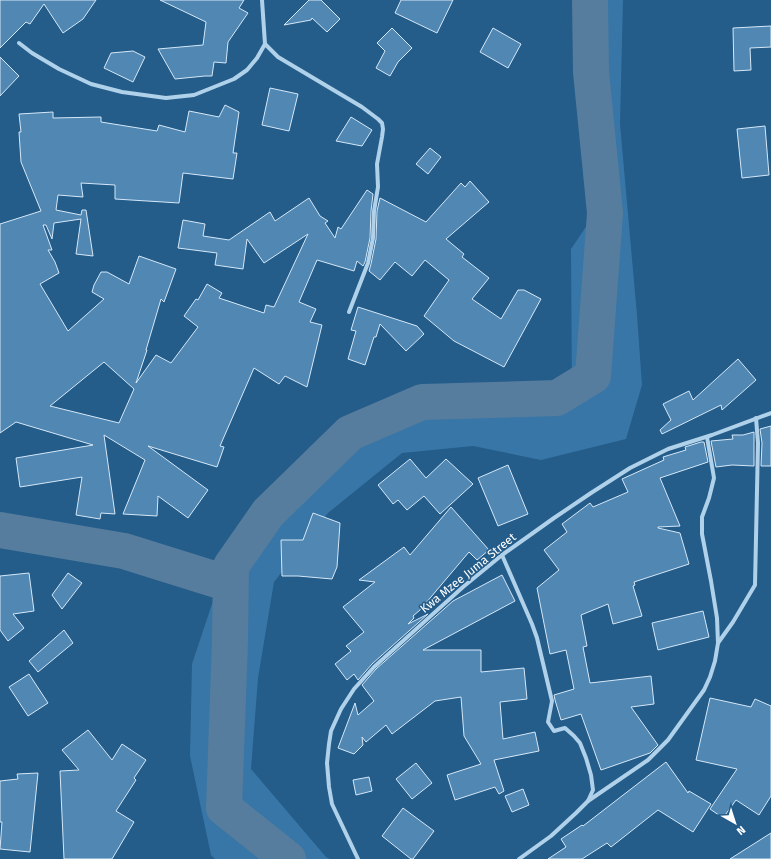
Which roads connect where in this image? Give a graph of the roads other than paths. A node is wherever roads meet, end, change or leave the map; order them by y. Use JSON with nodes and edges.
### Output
{"nodes":[{"id":1,"x":262,"y":0,"type":"edge"},
{"id":2,"x":19,"y":43,"type":"dead end"},
{"id":3,"x":265,"y":44,"type":"junction"},
{"id":4,"x":349,"y":312,"type":"dead end"},
{"id":5,"x":771,"y":413,"type":"edge"},
{"id":6,"x":756,"y":418,"type":"junction"},
{"id":7,"x":707,"y":437,"type":"junction"},
{"id":8,"x":502,"y":555,"type":"junction"},
{"id":9,"x":718,"y":643,"type":"junction"},
{"id":10,"x":588,"y":801,"type":"junction"},
{"id":11,"x":358,"y":859,"type":"edge"},
{"id":12,"x":519,"y":859,"type":"edge"}],
"edges":[{"from":1,"to":3,"type":"street"},
{"from":2,"to":3,"type":"street"},
{"from":3,"to":4,"type":"street"},
{"from":5,"to":6,"type":"street","name":"Kwa Mzee Juma Street"},
{"from":6,"to":7,"type":"street","name":"Kwa Mzee Juma Street"},
{"from":6,"to":9,"type":"street"},
{"from":7,"to":8,"type":"street","name":"Kwa Mzee Juma Street"},
{"from":7,"to":9,"type":"street"},
{"from":8,"to":10,"type":"street"},
{"from":8,"to":11,"type":"street","name":"Kwa Mzee Juma Street"},
{"from":9,"to":10,"type":"street"},
{"from":10,"to":12,"type":"street"}]}
